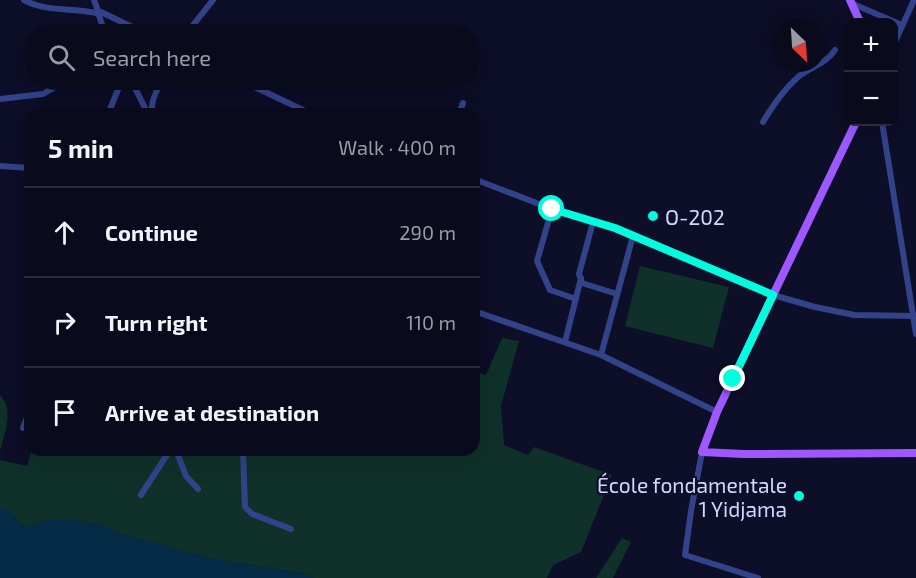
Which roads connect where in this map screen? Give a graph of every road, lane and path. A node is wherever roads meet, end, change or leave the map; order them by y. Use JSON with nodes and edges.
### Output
{"nodes":[{"id":1,"x":24,"y":0,"type":"edge"},
{"id":2,"x":94,"y":0,"type":"edge"},
{"id":3,"x":213,"y":0,"type":"edge"},
{"id":4,"x":914,"y":0,"type":"edge"},
{"id":5,"x":851,"y":1,"type":"edge"},
{"id":6,"x":913,"y":10,"type":"edge"},
{"id":7,"x":100,"y":13,"type":"junction"},
{"id":8,"x":858,"y":18,"type":"edge"},
{"id":9,"x":102,"y":24,"type":"edge"},
{"id":10,"x":125,"y":24,"type":"edge"},
{"id":11,"x":194,"y":24,"type":"edge"},
{"id":12,"x":902,"y":25,"type":"junction"},
{"id":13,"x":898,"y":34,"type":"edge"},
{"id":14,"x":835,"y":50,"type":"dead end"},
{"id":15,"x":52,"y":90,"type":"edge"},
{"id":16,"x":118,"y":90,"type":"edge"},
{"id":17,"x":136,"y":90,"type":"edge"},
{"id":18,"x":157,"y":90,"type":"edge"},
{"id":19,"x":261,"y":90,"type":"edge"},
{"id":20,"x":0,"y":99,"type":"edge"},
{"id":21,"x":463,"y":103,"type":"dead end"},
{"id":22,"x":110,"y":108,"type":"edge"},
{"id":23,"x":146,"y":108,"type":"edge"},
{"id":24,"x":151,"y":108,"type":"edge"},
{"id":25,"x":299,"y":108,"type":"edge"},
{"id":26,"x":461,"y":108,"type":"edge"},
{"id":27,"x":763,"y":122,"type":"dead end"},
{"id":28,"x":854,"y":126,"type":"edge"},
{"id":29,"x":883,"y":126,"type":"edge"},
{"id":30,"x":0,"y":166,"type":"edge"},
{"id":31,"x":24,"y":168,"type":"edge"},
{"id":32,"x":480,"y":181,"type":"edge"},
{"id":33,"x":552,"y":209,"type":"junction"},
{"id":34,"x":593,"y":222,"type":"junction"},
{"id":35,"x":633,"y":236,"type":"junction"},
{"id":36,"x":580,"y":278,"type":"junction"},
{"id":37,"x":617,"y":294,"type":"junction"},
{"id":38,"x":773,"y":295,"type":"junction"},
{"id":39,"x":576,"y":298,"type":"junction"},
{"id":40,"x":480,"y":313,"type":"edge"},
{"id":41,"x":915,"y":316,"type":"edge"},
{"id":42,"x":916,"y":334,"type":"edge"},
{"id":43,"x":566,"y":342,"type":"junction"},
{"id":44,"x":601,"y":355,"type":"junction"},
{"id":45,"x":717,"y":412,"type":"junction"},
{"id":46,"x":702,"y":452,"type":"junction"},
{"id":47,"x":916,"y":453,"type":"edge"},
{"id":48,"x":166,"y":456,"type":"edge"},
{"id":49,"x":178,"y":456,"type":"edge"},
{"id":50,"x":243,"y":456,"type":"edge"},
{"id":51,"x":198,"y":489,"type":"dead end"},
{"id":52,"x":141,"y":495,"type":"dead end"},
{"id":53,"x":291,"y":529,"type":"dead end"},
{"id":54,"x":758,"y":578,"type":"edge"}],
"edges":[{"from":1,"to":7,"type":"street"},
{"from":2,"to":7,"type":"street"},
{"from":3,"to":11,"type":"street"},
{"from":4,"to":6,"type":"street"},
{"from":5,"to":8,"type":"main road"},
{"from":5,"to":12,"type":"street"},
{"from":6,"to":12,"type":"street"},
{"from":7,"to":9,"type":"street"},
{"from":7,"to":10,"type":"street"},
{"from":12,"to":13,"type":"street"},
{"from":14,"to":27,"type":"street"},
{"from":15,"to":20,"type":"street"},
{"from":16,"to":22,"type":"street"},
{"from":17,"to":23,"type":"street"},
{"from":18,"to":24,"type":"street"},
{"from":19,"to":25,"type":"street"},
{"from":21,"to":26,"type":"street"},
{"from":28,"to":38,"type":"main road"},
{"from":29,"to":41,"type":"street"},
{"from":30,"to":31,"type":"street"},
{"from":32,"to":33,"type":"street"},
{"from":33,"to":34,"type":"street"},
{"from":33,"to":39,"type":"street"},
{"from":34,"to":35,"type":"street"},
{"from":34,"to":36,"type":"street"},
{"from":35,"to":37,"type":"street"},
{"from":35,"to":38,"type":"street"},
{"from":36,"to":37,"type":"street"},
{"from":36,"to":39,"type":"street"},
{"from":37,"to":44,"type":"street"},
{"from":38,"to":41,"type":"street"},
{"from":38,"to":45,"type":"main road"},
{"from":39,"to":43,"type":"street"},
{"from":40,"to":43,"type":"street"},
{"from":41,"to":42,"type":"street"},
{"from":43,"to":44,"type":"street"},
{"from":44,"to":45,"type":"street"},
{"from":45,"to":46,"type":"main road"},
{"from":46,"to":47,"type":"main road"},
{"from":46,"to":54,"type":"street"},
{"from":48,"to":52,"type":"street"},
{"from":49,"to":51,"type":"street"},
{"from":50,"to":53,"type":"street"}]}
